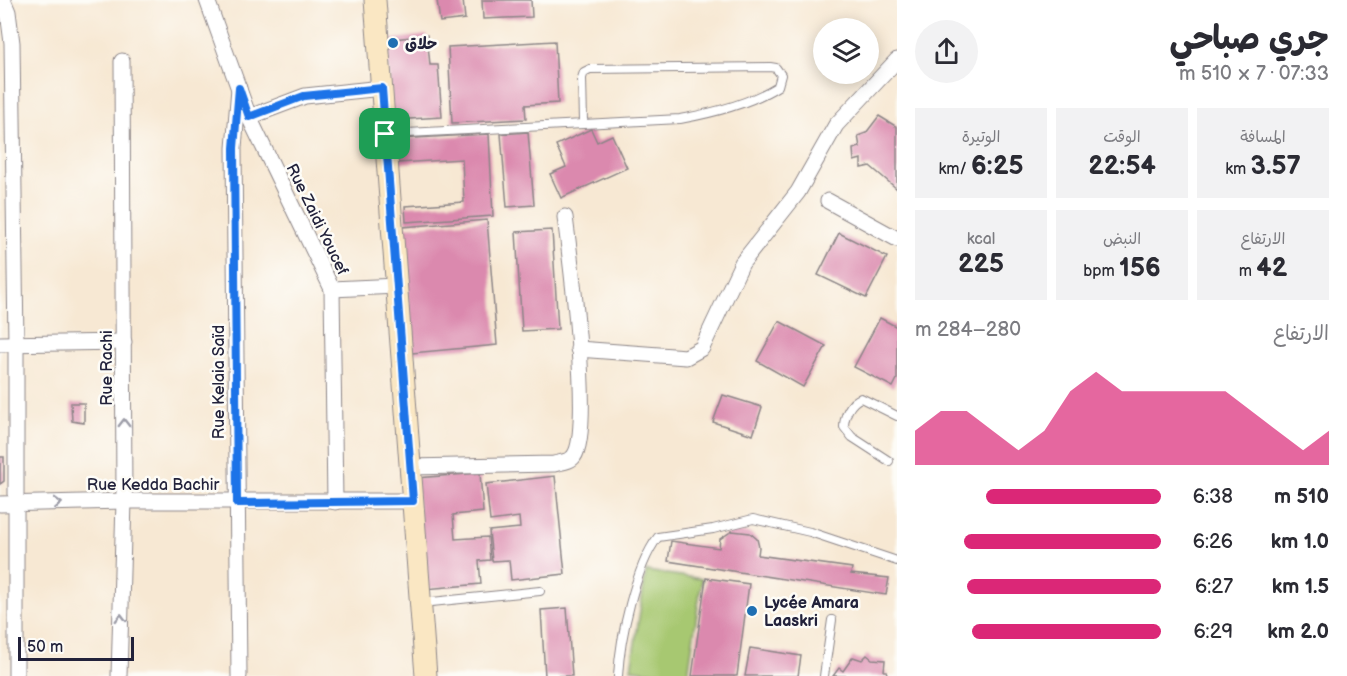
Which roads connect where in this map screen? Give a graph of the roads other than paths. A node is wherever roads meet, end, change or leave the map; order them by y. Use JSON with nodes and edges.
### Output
{"nodes":[{"id":1,"x":3,"y":0,"type":"edge"},
{"id":2,"x":207,"y":0,"type":"edge"},
{"id":3,"x":375,"y":0,"type":"edge"},
{"id":4,"x":897,"y":60,"type":"edge"},
{"id":5,"x":122,"y":61,"type":"dead end"},
{"id":6,"x":239,"y":88,"type":"junction"},
{"id":7,"x":382,"y":88,"type":"junction"},
{"id":8,"x":249,"y":117,"type":"junction"},
{"id":9,"x":584,"y":122,"type":"junction"},
{"id":10,"x":385,"y":134,"type":"junction"},
{"id":11,"x":828,"y":201,"type":"dead end"},
{"id":12,"x":565,"y":218,"type":"dead end"},
{"id":13,"x":897,"y":239,"type":"edge"},
{"id":14,"x":397,"y":285,"type":"junction"},
{"id":15,"x":332,"y":289,"type":"junction"},
{"id":16,"x":124,"y":342,"type":"junction"},
{"id":17,"x":0,"y":344,"type":"edge"},
{"id":18,"x":16,"y":344,"type":"junction"},
{"id":19,"x":579,"y":349,"type":"junction"},
{"id":20,"x":897,"y":416,"type":"edge"},
{"id":21,"x":889,"y":460,"type":"dead end"},
{"id":22,"x":411,"y":467,"type":"junction"},
{"id":23,"x":124,"y":501,"type":"junction"},
{"id":24,"x":413,"y":501,"type":"junction"},
{"id":25,"x":335,"y":502,"type":"junction"},
{"id":26,"x":237,"y":503,"type":"junction"},
{"id":27,"x":8,"y":504,"type":"edge"},
{"id":28,"x":897,"y":561,"type":"edge"},
{"id":29,"x":540,"y":591,"type":"dead end"},
{"id":30,"x":421,"y":603,"type":"junction"},
{"id":31,"x":832,"y":620,"type":"dead end"},
{"id":32,"x":16,"y":676,"type":"edge"},
{"id":33,"x":119,"y":676,"type":"edge"},
{"id":34,"x":239,"y":676,"type":"edge"},
{"id":35,"x":426,"y":676,"type":"edge"},
{"id":36,"x":618,"y":676,"type":"edge"},
{"id":37,"x":824,"y":676,"type":"edge"}],
"edges":[{"from":1,"to":18,"type":"street"},
{"from":2,"to":6,"type":"street","name":"Rue Zaidi Youcef"},
{"from":3,"to":7,"type":"street"},
{"from":4,"to":19,"type":"street"},
{"from":5,"to":16,"type":"street","name":"Rue Rachi"},
{"from":6,"to":8,"type":"street","name":"Rue Zaidi Youcef"},
{"from":6,"to":26,"type":"street","name":"Rue Kelaia Saïd"},
{"from":7,"to":8,"type":"street"},
{"from":7,"to":10,"type":"street"},
{"from":8,"to":15,"type":"street","name":"Rue Zaidi Youcef"},
{"from":9,"to":9,"type":"lane"},
{"from":9,"to":10,"type":"lane"},
{"from":10,"to":14,"type":"street"},
{"from":11,"to":13,"type":"street"},
{"from":12,"to":19,"type":"street"},
{"from":14,"to":15,"type":"street"},
{"from":14,"to":22,"type":"street"},
{"from":15,"to":25,"type":"street","name":"Rue Zaidi Youcef"},
{"from":16,"to":18,"type":"street"},
{"from":23,"to":16,"type":"street","name":"Rue Rachi","one_way":true},
{"from":17,"to":18,"type":"street"},
{"from":18,"to":27,"type":"street"},
{"from":19,"to":22,"type":"street"},
{"from":20,"to":21,"type":"lane"},
{"from":22,"to":24,"type":"street"},
{"from":23,"to":26,"type":"street","name":"Rue Kedda Bachir"},
{"from":27,"to":23,"type":"street","name":"Rue Kedda Bachir","one_way":true},
{"from":33,"to":23,"type":"street","name":"Rue Rachi","one_way":true},
{"from":24,"to":25,"type":"street","name":"Rue Kedda Bachir"},
{"from":24,"to":30,"type":"street"},
{"from":25,"to":26,"type":"street","name":"Rue Kedda Bachir"},
{"from":26,"to":34,"type":"street","name":"Rue Kelaia Saïd"},
{"from":27,"to":32,"type":"street"},
{"from":28,"to":36,"type":"lane"},
{"from":29,"to":30,"type":"lane"},
{"from":30,"to":35,"type":"street"},
{"from":31,"to":37,"type":"lane"}]}
